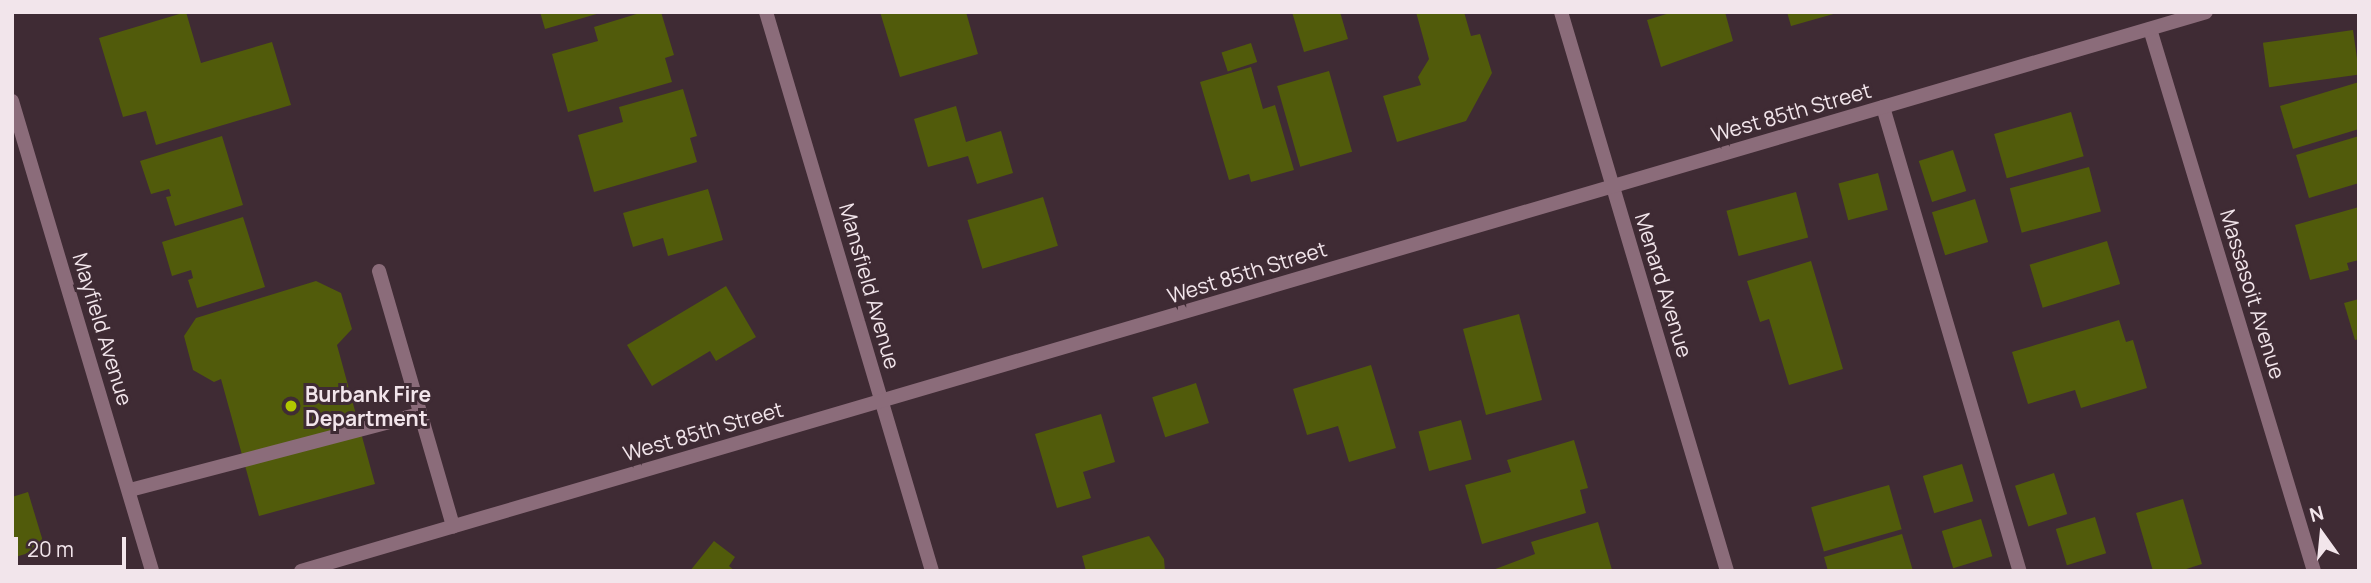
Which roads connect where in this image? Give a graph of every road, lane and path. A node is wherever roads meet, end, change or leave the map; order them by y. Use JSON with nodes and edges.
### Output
{"nodes":[{"id":1,"x":766,"y":12,"type":"edge"},
{"id":2,"x":1561,"y":12,"type":"edge"},
{"id":3,"x":2206,"y":12,"type":"edge"},
{"id":4,"x":2150,"y":29,"type":"junction"},
{"id":5,"x":12,"y":101,"type":"edge"},
{"id":6,"x":1884,"y":107,"type":"junction"},
{"id":7,"x":1612,"y":185,"type":"junction"},
{"id":8,"x":379,"y":271,"type":"dead end"},
{"id":9,"x":882,"y":401,"type":"junction"},
{"id":10,"x":420,"y":414,"type":"junction"},
{"id":11,"x":130,"y":490,"type":"junction"},
{"id":12,"x":453,"y":526,"type":"junction"},
{"id":13,"x":152,"y":571,"type":"edge"},
{"id":14,"x":301,"y":571,"type":"edge"},
{"id":15,"x":932,"y":571,"type":"edge"},
{"id":16,"x":1727,"y":571,"type":"edge"},
{"id":17,"x":2020,"y":571,"type":"edge"},
{"id":18,"x":2314,"y":571,"type":"edge"}],
"edges":[{"from":1,"to":9,"type":"street","name":"Mansfield Avenue"},
{"from":2,"to":7,"type":"street","name":"Menard Avenue"},
{"from":3,"to":4,"type":"street","name":"West 85th Street"},
{"from":4,"to":6,"type":"street","name":"West 85th Street"},
{"from":4,"to":18,"type":"street","name":"Massasoit Avenue"},
{"from":5,"to":11,"type":"street","name":"Mayfield Avenue"},
{"from":6,"to":7,"type":"street","name":"West 85th Street"},
{"from":6,"to":17,"type":"street"},
{"from":7,"to":9,"type":"street","name":"West 85th Street"},
{"from":7,"to":16,"type":"street","name":"Menard Avenue"},
{"from":8,"to":10,"type":"street"},
{"from":9,"to":12,"type":"street","name":"West 85th Street"},
{"from":9,"to":15,"type":"street","name":"Mansfield Avenue"},
{"from":10,"to":11,"type":"street"},
{"from":10,"to":12,"type":"street"},
{"from":11,"to":13,"type":"street","name":"Mayfield Avenue"},
{"from":12,"to":14,"type":"street","name":"West 85th Street"}]}
